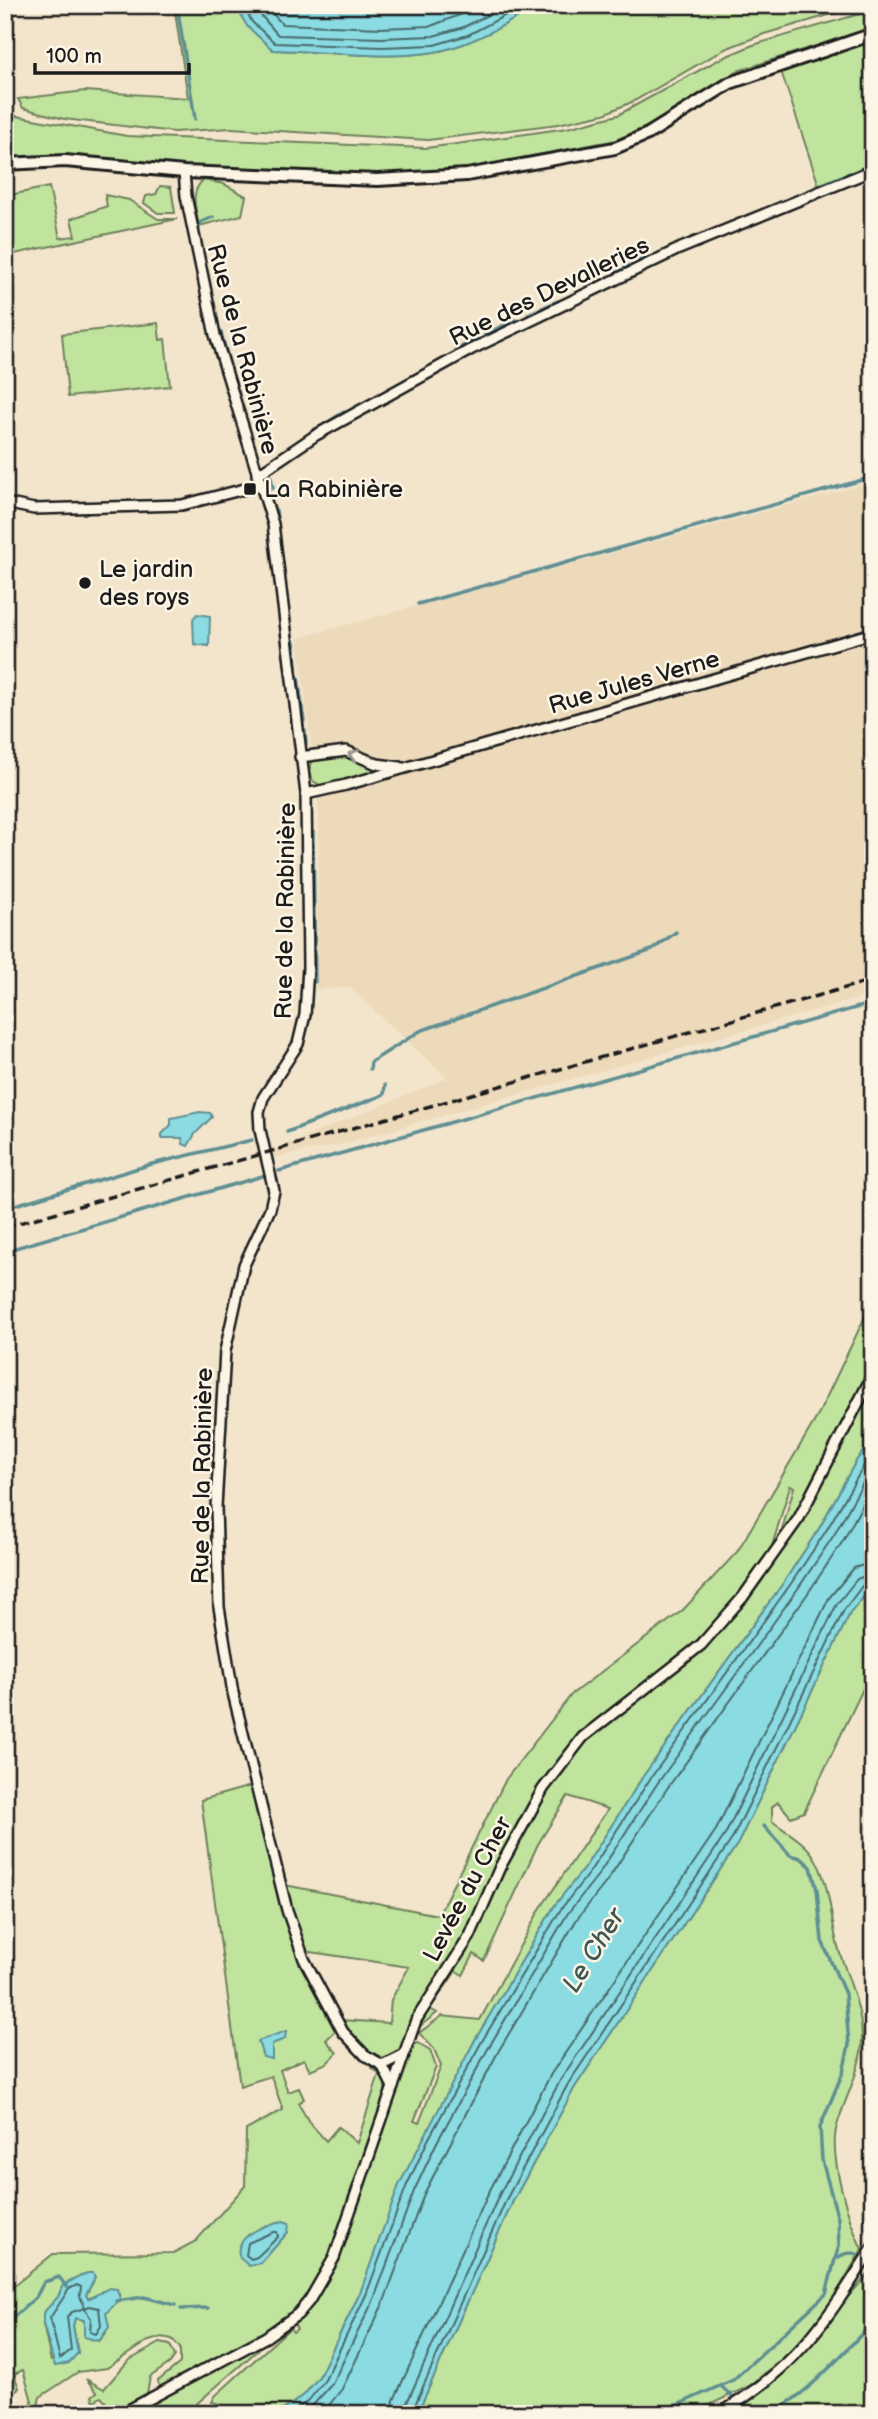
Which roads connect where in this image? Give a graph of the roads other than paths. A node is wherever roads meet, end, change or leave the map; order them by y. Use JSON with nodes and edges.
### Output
{"nodes":[{"id":1,"x":873,"y":34,"type":"edge"},
{"id":2,"x":5,"y":164,"type":"edge"},
{"id":3,"x":873,"y":170,"type":"edge"},
{"id":4,"x":184,"y":172,"type":"junction"},
{"id":5,"x":258,"y":480,"type":"junction"},
{"id":6,"x":5,"y":503,"type":"edge"},
{"id":7,"x":873,"y":633,"type":"edge"},
{"id":8,"x":300,"y":757,"type":"junction"},
{"id":9,"x":405,"y":767,"type":"junction"},
{"id":10,"x":306,"y":794,"type":"junction"},
{"id":11,"x":873,"y":1374,"type":"edge"},
{"id":12,"x":404,"y":2054,"type":"junction"},
{"id":13,"x":382,"y":2065,"type":"junction"},
{"id":14,"x":393,"y":2087,"type":"junction"},
{"id":15,"x":873,"y":2247,"type":"edge"},
{"id":16,"x":121,"y":2414,"type":"edge"},
{"id":17,"x":719,"y":2414,"type":"edge"}],
"edges":[{"from":1,"to":4,"type":"street"},
{"from":2,"to":4,"type":"street"},
{"from":3,"to":5,"type":"street","name":"Rue des Devalleries"},
{"from":4,"to":5,"type":"street","name":"Rue de la Rabinière"},
{"from":5,"to":6,"type":"street","name":"Rue des Devalleries"},
{"from":5,"to":8,"type":"street","name":"Rue de la Rabinière"},
{"from":7,"to":9,"type":"street","name":"Rue Jules Verne"},
{"from":9,"to":8,"type":"street","name":"Rue Jules Verne","one_way":true},
{"from":8,"to":10,"type":"street","name":"Rue de la Rabinière"},
{"from":9,"to":10,"type":"street","name":"Rue Jules Verne"},
{"from":10,"to":13,"type":"street","name":"Rue de la Rabinière"},
{"from":11,"to":12,"type":"street","name":"Levée du Cher"},
{"from":12,"to":13,"type":"street"},
{"from":12,"to":14,"type":"street","name":"Levée du Cher"},
{"from":13,"to":14,"type":"street","name":"Rue de la Rabinière"},
{"from":14,"to":16,"type":"street","name":"Levée du Cher"},
{"from":15,"to":17,"type":"street"}]}
